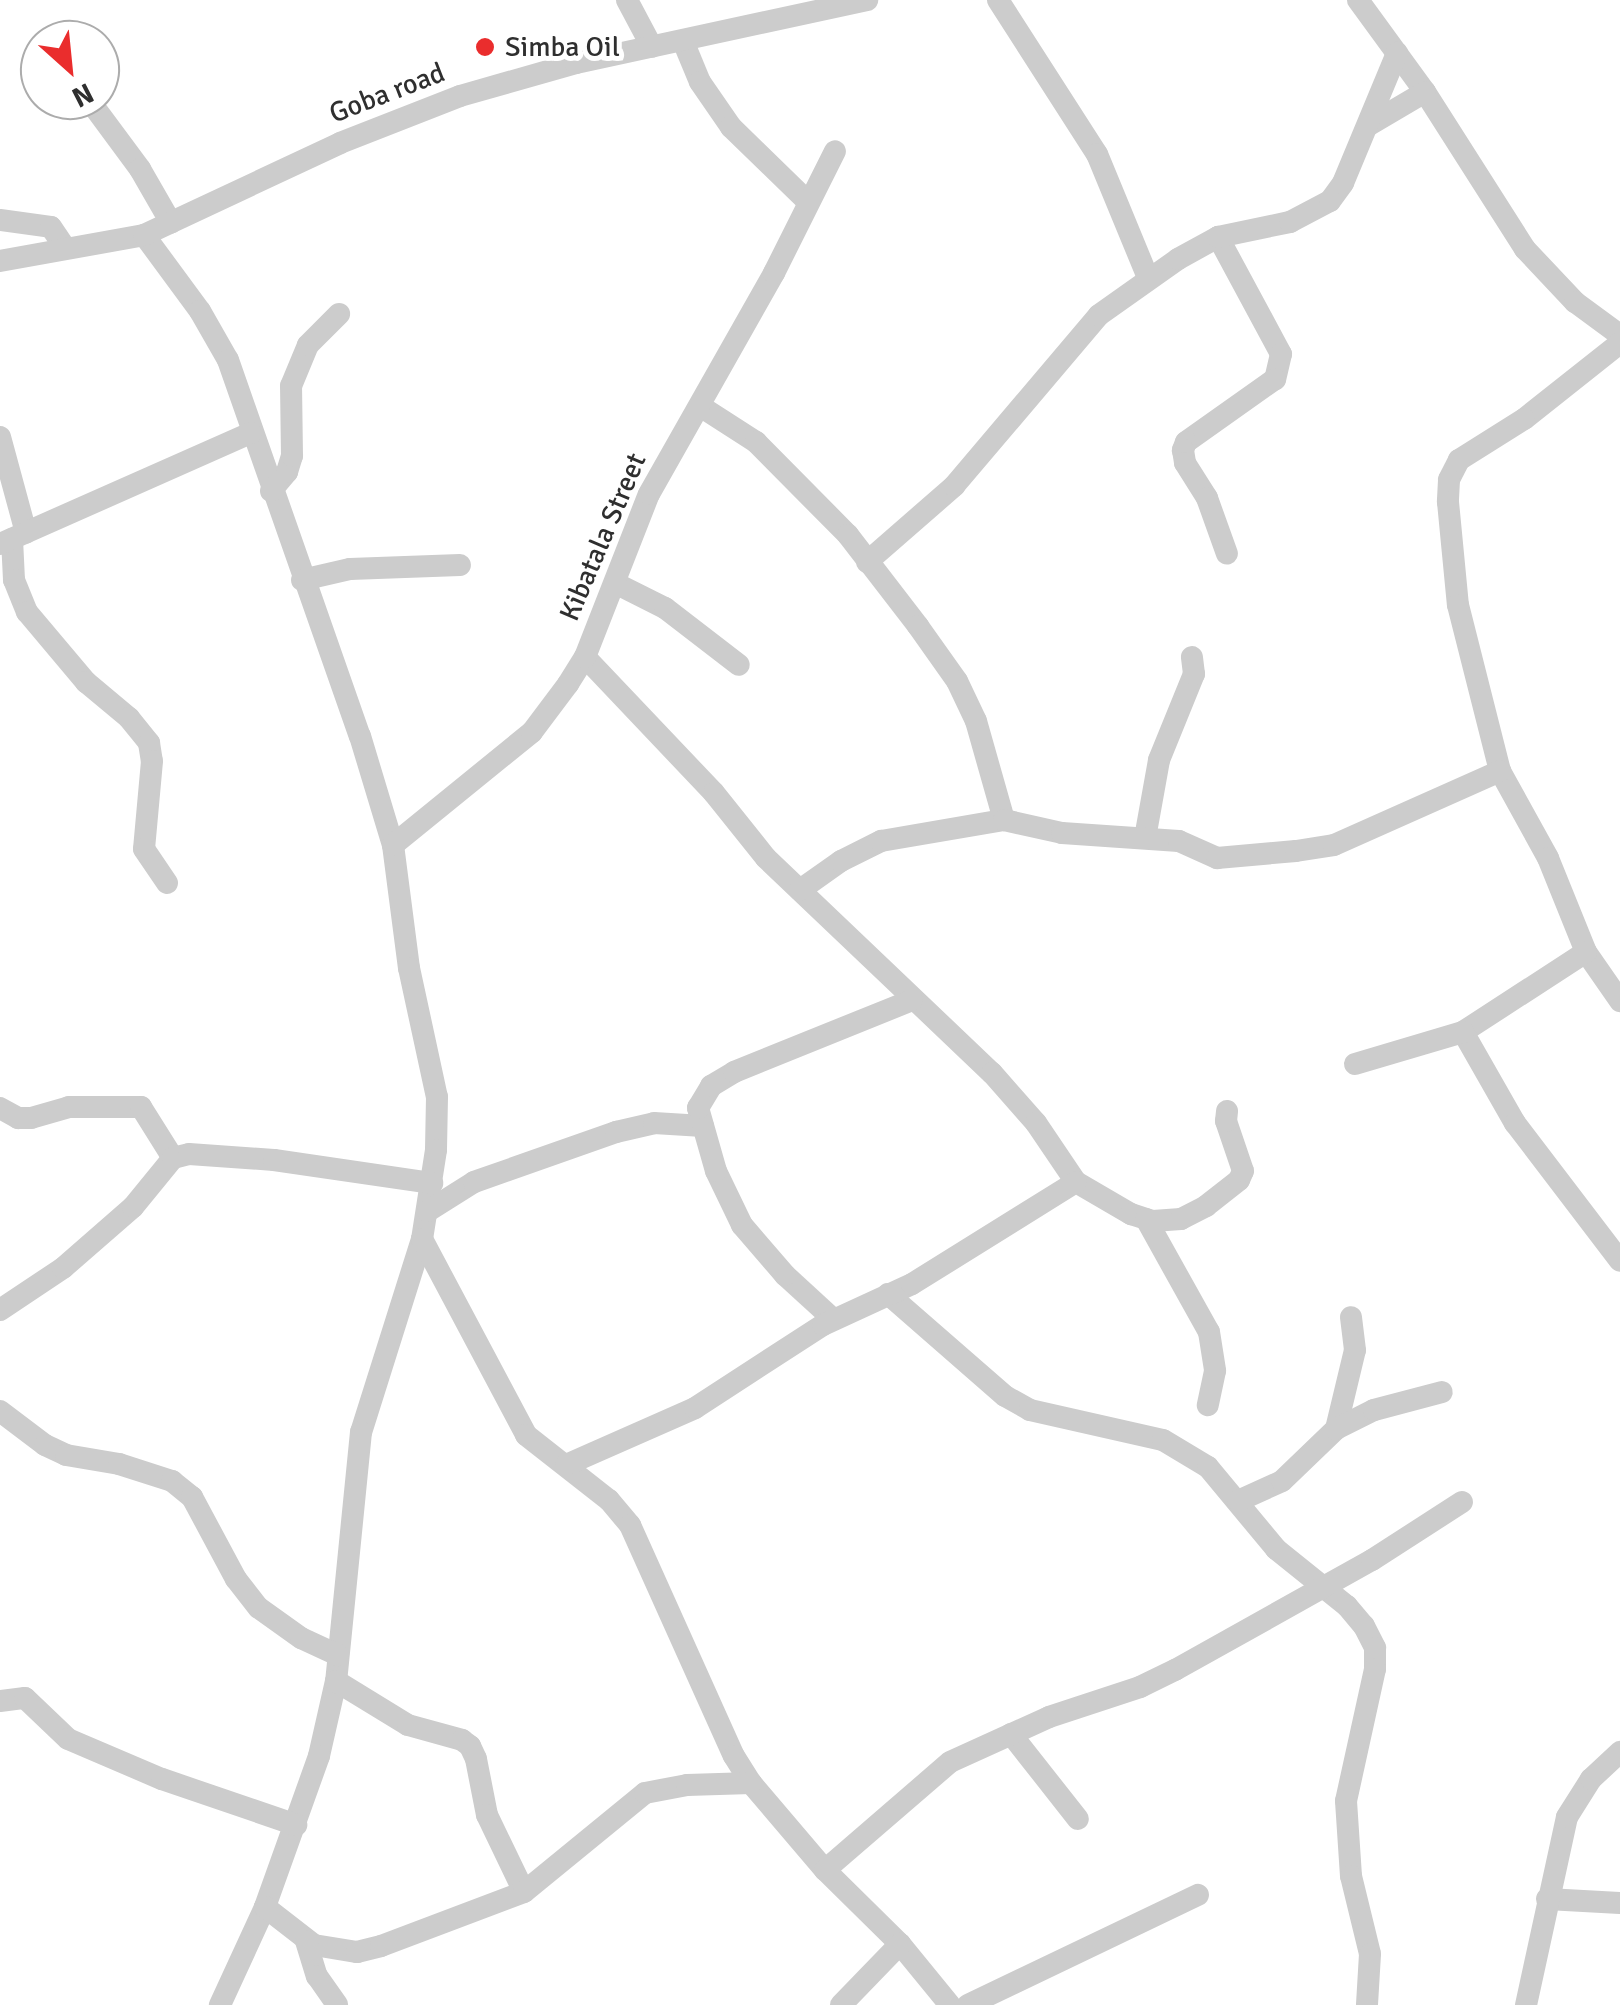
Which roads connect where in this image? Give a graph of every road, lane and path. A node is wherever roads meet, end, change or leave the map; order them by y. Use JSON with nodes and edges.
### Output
{"nodes":[{"id":1,"x":627,"y":0,"type":"edge"},
{"id":2,"x":867,"y":0,"type":"edge"},
{"id":3,"x":998,"y":0,"type":"edge"},
{"id":4,"x":1358,"y":0,"type":"edge"},
{"id":5,"x":683,"y":41,"type":"junction"},
{"id":6,"x":652,"y":47,"type":"junction"},
{"id":7,"x":1397,"y":53,"type":"junction"},
{"id":8,"x":1425,"y":92,"type":"junction"},
{"id":9,"x":101,"y":120,"type":"edge"},
{"id":10,"x":1369,"y":125,"type":"junction"},
{"id":11,"x":835,"y":151,"type":"dead end"},
{"id":12,"x":808,"y":202,"type":"junction"},
{"id":13,"x":0,"y":220,"type":"edge"},
{"id":14,"x":171,"y":224,"type":"junction"},
{"id":15,"x":144,"y":235,"type":"junction"},
{"id":16,"x":1218,"y":237,"type":"junction"},
{"id":17,"x":65,"y":248,"type":"junction"},
{"id":18,"x":0,"y":260,"type":"edge"},
{"id":19,"x":1148,"y":278,"type":"junction"},
{"id":20,"x":339,"y":314,"type":"dead end"},
{"id":21,"x":1614,"y":328,"type":"edge"},
{"id":22,"x":1620,"y":344,"type":"edge"},
{"id":23,"x":700,"y":406,"type":"junction"},
{"id":24,"x":251,"y":433,"type":"junction"},
{"id":25,"x":0,"y":437,"type":"edge"},
{"id":26,"x":271,"y":491,"type":"junction"},
{"id":27,"x":12,"y":539,"type":"edge"},
{"id":28,"x":1226,"y":554,"type":"dead end"},
{"id":29,"x":866,"y":562,"type":"junction"},
{"id":30,"x":460,"y":565,"type":"dead end"},
{"id":31,"x":302,"y":580,"type":"junction"},
{"id":32,"x":615,"y":583,"type":"junction"},
{"id":33,"x":585,"y":657,"type":"junction"},
{"id":34,"x":1192,"y":658,"type":"dead end"},
{"id":35,"x":739,"y":664,"type":"dead end"},
{"id":36,"x":1500,"y":771,"type":"junction"},
{"id":37,"x":1004,"y":820,"type":"junction"},
{"id":38,"x":1145,"y":838,"type":"junction"},
{"id":39,"x":394,"y":845,"type":"junction"},
{"id":40,"x":167,"y":883,"type":"dead end"},
{"id":41,"x":800,"y":890,"type":"junction"},
{"id":42,"x":1586,"y":952,"type":"junction"},
{"id":43,"x":912,"y":1000,"type":"junction"},
{"id":44,"x":1620,"y":1001,"type":"edge"},
{"id":45,"x":1464,"y":1032,"type":"junction"},
{"id":46,"x":1355,"y":1064,"type":"dead end"},
{"id":47,"x":0,"y":1108,"type":"edge"},
{"id":48,"x":1227,"y":1111,"type":"dead end"},
{"id":49,"x":703,"y":1126,"type":"junction"},
{"id":50,"x":173,"y":1158,"type":"junction"},
{"id":51,"x":1076,"y":1182,"type":"junction"},
{"id":52,"x":432,"y":1183,"type":"junction"},
{"id":53,"x":428,"y":1212,"type":"junction"},
{"id":54,"x":1146,"y":1219,"type":"junction"},
{"id":55,"x":422,"y":1240,"type":"junction"},
{"id":56,"x":1620,"y":1260,"type":"edge"},
{"id":57,"x":888,"y":1294,"type":"junction"},
{"id":58,"x":0,"y":1310,"type":"edge"},
{"id":59,"x":1351,"y":1317,"type":"dead end"},
{"id":60,"x":833,"y":1320,"type":"junction"},
{"id":61,"x":1442,"y":1392,"type":"dead end"},
{"id":62,"x":1208,"y":1404,"type":"dead end"},
{"id":63,"x":0,"y":1411,"type":"edge"},
{"id":64,"x":1336,"y":1429,"type":"junction"},
{"id":65,"x":566,"y":1465,"type":"junction"},
{"id":66,"x":1238,"y":1501,"type":"junction"},
{"id":67,"x":1462,"y":1502,"type":"dead end"},
{"id":68,"x":1319,"y":1588,"type":"junction"},
{"id":69,"x":338,"y":1654,"type":"junction"},
{"id":70,"x":336,"y":1680,"type":"junction"},
{"id":71,"x":0,"y":1701,"type":"edge"},
{"id":72,"x":1010,"y":1734,"type":"junction"},
{"id":73,"x":1620,"y":1752,"type":"edge"},
{"id":74,"x":751,"y":1783,"type":"junction"},
{"id":75,"x":1078,"y":1819,"type":"dead end"},
{"id":76,"x":296,"y":1824,"type":"junction"},
{"id":77,"x":824,"y":1870,"type":"junction"},
{"id":78,"x":524,"y":1892,"type":"junction"},
{"id":79,"x":1198,"y":1894,"type":"dead end"},
{"id":80,"x":1547,"y":1899,"type":"junction"},
{"id":81,"x":1620,"y":1903,"type":"edge"},
{"id":82,"x":266,"y":1907,"type":"junction"},
{"id":83,"x":306,"y":1940,"type":"junction"},
{"id":84,"x":900,"y":1944,"type":"junction"},
{"id":85,"x":220,"y":2005,"type":"edge"},
{"id":86,"x":338,"y":2005,"type":"edge"},
{"id":87,"x":841,"y":2005,"type":"edge"},
{"id":88,"x":950,"y":2005,"type":"edge"},
{"id":89,"x":968,"y":2005,"type":"edge"},
{"id":90,"x":1368,"y":2005,"type":"edge"},
{"id":91,"x":1526,"y":2005,"type":"edge"}],
"edges":[{"from":1,"to":6,"type":"street"},
{"from":2,"to":5,"type":"street","name":"Goba road"},
{"from":3,"to":19,"type":"street"},
{"from":4,"to":7,"type":"street"},
{"from":5,"to":6,"type":"street","name":"Goba road"},
{"from":5,"to":12,"type":"street"},
{"from":6,"to":14,"type":"street","name":"Goba road"},
{"from":7,"to":8,"type":"street"},
{"from":7,"to":10,"type":"street"},
{"from":8,"to":10,"type":"street"},
{"from":8,"to":21,"type":"street"},
{"from":9,"to":14,"type":"street"},
{"from":10,"to":16,"type":"street"},
{"from":11,"to":12,"type":"street","name":"Kibatala Street"},
{"from":12,"to":23,"type":"street","name":"Kibatala Street"},
{"from":13,"to":17,"type":"street"},
{"from":14,"to":15,"type":"street","name":"Goba road"},
{"from":15,"to":17,"type":"street","name":"Goba road"},
{"from":15,"to":24,"type":"street"},
{"from":16,"to":19,"type":"street"},
{"from":16,"to":28,"type":"street"},
{"from":17,"to":18,"type":"street","name":"Goba road"},
{"from":19,"to":29,"type":"street"},
{"from":20,"to":26,"type":"street"},
{"from":22,"to":36,"type":"street"},
{"from":23,"to":29,"type":"street"},
{"from":23,"to":32,"type":"street","name":"Kibatala Street"},
{"from":24,"to":26,"type":"street"},
{"from":24,"to":27,"type":"street"},
{"from":25,"to":27,"type":"street"},
{"from":26,"to":31,"type":"street"},
{"from":27,"to":40,"type":"street"},
{"from":29,"to":37,"type":"street"},
{"from":30,"to":31,"type":"street"},
{"from":31,"to":39,"type":"street"},
{"from":32,"to":33,"type":"street","name":"Kibatala Street"},
{"from":32,"to":35,"type":"street"},
{"from":33,"to":39,"type":"street","name":"Kibatala Street"},
{"from":33,"to":41,"type":"street"},
{"from":34,"to":38,"type":"street"},
{"from":36,"to":38,"type":"street"},
{"from":36,"to":42,"type":"street"},
{"from":37,"to":38,"type":"street"},
{"from":37,"to":41,"type":"street"},
{"from":39,"to":52,"type":"street"},
{"from":41,"to":43,"type":"street"},
{"from":42,"to":44,"type":"street"},
{"from":42,"to":45,"type":"street"},
{"from":43,"to":49,"type":"street"},
{"from":43,"to":51,"type":"street"},
{"from":45,"to":46,"type":"street"},
{"from":45,"to":56,"type":"street"},
{"from":47,"to":50,"type":"street"},
{"from":48,"to":54,"type":"street"},
{"from":49,"to":53,"type":"street"},
{"from":49,"to":60,"type":"street"},
{"from":50,"to":52,"type":"street"},
{"from":50,"to":58,"type":"street"},
{"from":51,"to":54,"type":"street"},
{"from":51,"to":57,"type":"street"},
{"from":52,"to":53,"type":"street"},
{"from":53,"to":55,"type":"street"},
{"from":54,"to":62,"type":"street"},
{"from":55,"to":65,"type":"street"},
{"from":55,"to":69,"type":"street"},
{"from":57,"to":60,"type":"street"},
{"from":57,"to":66,"type":"street"},
{"from":59,"to":64,"type":"street"},
{"from":60,"to":65,"type":"street"},
{"from":61,"to":64,"type":"street"},
{"from":63,"to":69,"type":"street"},
{"from":64,"to":66,"type":"street"},
{"from":65,"to":74,"type":"street"},
{"from":66,"to":68,"type":"street"},
{"from":67,"to":68,"type":"street"},
{"from":68,"to":72,"type":"street"},
{"from":68,"to":90,"type":"street"},
{"from":69,"to":70,"type":"street"},
{"from":70,"to":76,"type":"street"},
{"from":70,"to":78,"type":"street"},
{"from":71,"to":76,"type":"street"},
{"from":72,"to":75,"type":"street"},
{"from":72,"to":77,"type":"street"},
{"from":73,"to":80,"type":"street"},
{"from":74,"to":77,"type":"street"},
{"from":74,"to":78,"type":"street"},
{"from":76,"to":82,"type":"street"},
{"from":77,"to":84,"type":"street"},
{"from":78,"to":83,"type":"street"},
{"from":79,"to":89,"type":"street"},
{"from":80,"to":81,"type":"street"},
{"from":80,"to":91,"type":"street"},
{"from":82,"to":83,"type":"street"},
{"from":82,"to":85,"type":"street"},
{"from":83,"to":86,"type":"street"},
{"from":84,"to":87,"type":"street"},
{"from":84,"to":88,"type":"street"}]}
